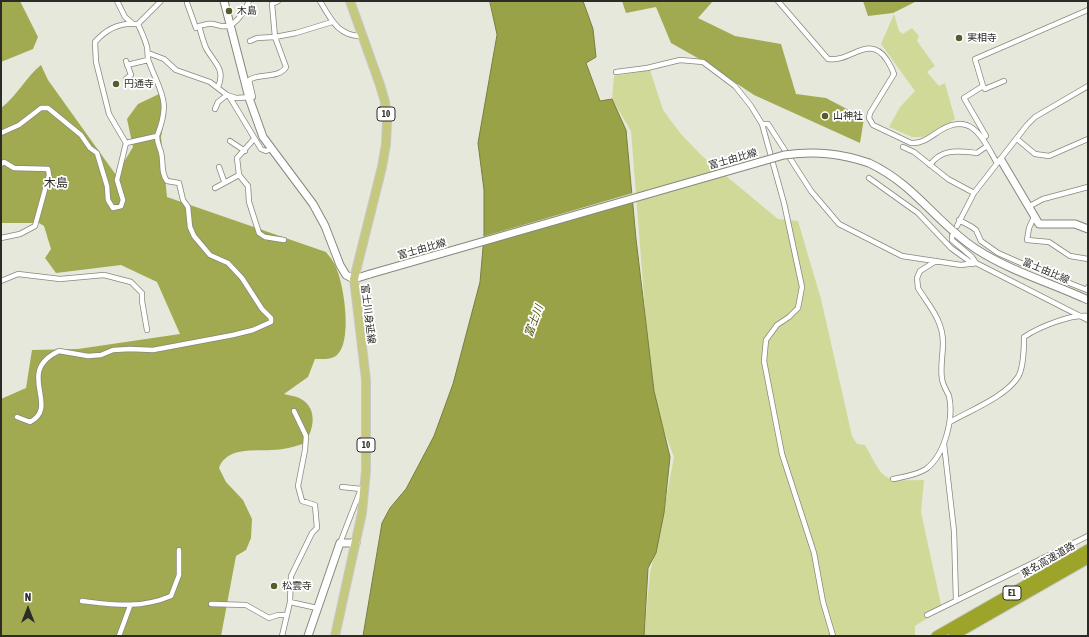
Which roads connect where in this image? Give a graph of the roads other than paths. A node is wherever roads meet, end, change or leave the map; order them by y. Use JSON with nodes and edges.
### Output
{"nodes":[{"id":1,"x":117,"y":1,"type":"edge"},
{"id":2,"x":161,"y":1,"type":"edge"},
{"id":3,"x":224,"y":1,"type":"edge"},
{"id":4,"x":249,"y":1,"type":"edge"},
{"id":5,"x":278,"y":1,"type":"edge"},
{"id":6,"x":320,"y":1,"type":"edge"},
{"id":7,"x":350,"y":1,"type":"edge"},
{"id":8,"x":778,"y":1,"type":"edge"},
{"id":9,"x":187,"y":3,"type":"dead end"},
{"id":10,"x":1088,"y":10,"type":"edge"},
{"id":11,"x":332,"y":22,"type":"junction"},
{"id":12,"x":135,"y":24,"type":"junction"},
{"id":13,"x":230,"y":26,"type":"junction"},
{"id":14,"x":196,"y":28,"type":"dead end"},
{"id":15,"x":363,"y":36,"type":"junction"},
{"id":16,"x":275,"y":37,"type":"junction"},
{"id":17,"x":250,"y":41,"type":"dead end"},
{"id":18,"x":148,"y":53,"type":"junction"},
{"id":19,"x":148,"y":60,"type":"junction"},
{"id":20,"x":616,"y":72,"type":"dead end"},
{"id":21,"x":126,"y":79,"type":"dead end"},
{"id":22,"x":1004,"y":81,"type":"dead end"},
{"id":23,"x":983,"y":86,"type":"junction"},
{"id":24,"x":1088,"y":86,"type":"edge"},
{"id":25,"x":218,"y":87,"type":"junction"},
{"id":26,"x":228,"y":95,"type":"junction"},
{"id":27,"x":249,"y":98,"type":"junction"},
{"id":28,"x":215,"y":109,"type":"dead end"},
{"id":29,"x":762,"y":124,"type":"junction"},
{"id":30,"x":1,"y":133,"type":"edge"},
{"id":31,"x":157,"y":136,"type":"junction"},
{"id":32,"x":982,"y":138,"type":"junction"},
{"id":33,"x":254,"y":139,"type":"junction"},
{"id":34,"x":1017,"y":139,"type":"junction"},
{"id":35,"x":1088,"y":139,"type":"edge"},
{"id":36,"x":230,"y":141,"type":"dead end"},
{"id":37,"x":126,"y":143,"type":"junction"},
{"id":38,"x":987,"y":146,"type":"junction"},
{"id":39,"x":903,"y":147,"type":"dead end"},
{"id":40,"x":271,"y":149,"type":"junction"},
{"id":41,"x":244,"y":151,"type":"junction"},
{"id":42,"x":999,"y":162,"type":"junction"},
{"id":43,"x":1,"y":164,"type":"edge"},
{"id":44,"x":930,"y":165,"type":"junction"},
{"id":45,"x":219,"y":167,"type":"dead end"},
{"id":46,"x":239,"y":175,"type":"junction"},
{"id":47,"x":869,"y":178,"type":"dead end"},
{"id":48,"x":224,"y":182,"type":"junction"},
{"id":49,"x":1088,"y":187,"type":"edge"},
{"id":50,"x":214,"y":188,"type":"dead end"},
{"id":51,"x":974,"y":193,"type":"junction"},
{"id":52,"x":1028,"y":207,"type":"junction"},
{"id":53,"x":1034,"y":217,"type":"junction"},
{"id":54,"x":959,"y":220,"type":"junction"},
{"id":55,"x":956,"y":226,"type":"dead end"},
{"id":56,"x":1088,"y":229,"type":"edge"},
{"id":57,"x":952,"y":236,"type":"dead end"},
{"id":58,"x":1,"y":238,"type":"edge"},
{"id":59,"x":284,"y":240,"type":"dead end"},
{"id":60,"x":1088,"y":259,"type":"edge"},
{"id":61,"x":936,"y":261,"type":"junction"},
{"id":62,"x":975,"y":264,"type":"junction"},
{"id":63,"x":354,"y":279,"type":"junction"},
{"id":64,"x":1,"y":281,"type":"edge"},
{"id":65,"x":1088,"y":288,"type":"edge"},
{"id":66,"x":1088,"y":300,"type":"edge"},
{"id":67,"x":1078,"y":315,"type":"junction"},
{"id":68,"x":1088,"y":316,"type":"edge"},
{"id":69,"x":1088,"y":320,"type":"edge"},
{"id":70,"x":147,"y":330,"type":"dead end"},
{"id":71,"x":294,"y":411,"type":"dead end"},
{"id":72,"x":17,"y":418,"type":"dead end"},
{"id":73,"x":950,"y":422,"type":"junction"},
{"id":74,"x":944,"y":444,"type":"junction"},
{"id":75,"x":893,"y":479,"type":"dead end"},
{"id":76,"x":342,"y":487,"type":"dead end"},
{"id":77,"x":1088,"y":536,"type":"edge"},
{"id":78,"x":340,"y":543,"type":"junction"},
{"id":79,"x":356,"y":543,"type":"junction"},
{"id":80,"x":179,"y":550,"type":"dead end"},
{"id":81,"x":1088,"y":550,"type":"edge"},
{"id":82,"x":1088,"y":559,"type":"edge"},
{"id":83,"x":82,"y":601,"type":"dead end"},
{"id":84,"x":290,"y":602,"type":"junction"},
{"id":85,"x":956,"y":602,"type":"junction"},
{"id":86,"x":211,"y":604,"type":"dead end"},
{"id":87,"x":130,"y":606,"type":"junction"},
{"id":88,"x":317,"y":608,"type":"junction"},
{"id":89,"x":287,"y":615,"type":"junction"},
{"id":90,"x":927,"y":615,"type":"dead end"},
{"id":91,"x":119,"y":636,"type":"edge"},
{"id":92,"x":282,"y":636,"type":"edge"},
{"id":93,"x":308,"y":636,"type":"edge"},
{"id":94,"x":335,"y":636,"type":"edge"},
{"id":95,"x":833,"y":636,"type":"edge"},
{"id":96,"x":936,"y":636,"type":"edge"},
{"id":97,"x":954,"y":636,"type":"edge"}],
"edges":[{"from":1,"to":12,"type":"street"},
{"from":2,"to":12,"type":"street"},
{"from":3,"to":13,"type":"main road"},
{"from":4,"to":13,"type":"street"},
{"from":5,"to":16,"type":"street"},
{"from":6,"to":11,"type":"street"},
{"from":7,"to":15,"type":"main road","name":"富士川身延線","number":"10"},
{"from":8,"to":32,"type":"street"},
{"from":9,"to":14,"type":"street"},
{"from":10,"to":23,"type":"street"},
{"from":11,"to":15,"type":"street"},
{"from":11,"to":16,"type":"street"},
{"from":12,"to":18,"type":"street"},
{"from":12,"to":37,"type":"street"},
{"from":13,"to":25,"type":"street"},
{"from":13,"to":27,"type":"main road"},
{"from":15,"to":63,"type":"main road","name":"富士川身延線","number":"10"},
{"from":16,"to":17,"type":"street"},
{"from":16,"to":27,"type":"street"},
{"from":18,"to":19,"type":"street"},
{"from":18,"to":25,"type":"street"},
{"from":19,"to":21,"type":"street"},
{"from":19,"to":31,"type":"street"},
{"from":20,"to":29,"type":"street"},
{"from":22,"to":23,"type":"street"},
{"from":23,"to":32,"type":"street"},
{"from":24,"to":34,"type":"street"},
{"from":25,"to":26,"type":"street"},
{"from":26,"to":27,"type":"street"},
{"from":26,"to":28,"type":"street"},
{"from":26,"to":33,"type":"street"},
{"from":27,"to":40,"type":"main road"},
{"from":29,"to":61,"type":"street"},
{"from":29,"to":95,"type":"street"},
{"from":30,"to":37,"type":"street"},
{"from":31,"to":37,"type":"street"},
{"from":31,"to":72,"type":"street"},
{"from":32,"to":38,"type":"street"},
{"from":33,"to":40,"type":"street"},
{"from":33,"to":41,"type":"street"},
{"from":34,"to":35,"type":"street"},
{"from":34,"to":42,"type":"street"},
{"from":36,"to":41,"type":"street"},
{"from":38,"to":42,"type":"street"},
{"from":38,"to":44,"type":"street"},
{"from":39,"to":44,"type":"street"},
{"from":40,"to":63,"type":"main road"},
{"from":41,"to":46,"type":"street"},
{"from":42,"to":51,"type":"street"},
{"from":42,"to":52,"type":"main road"},
{"from":43,"to":58,"type":"street"},
{"from":44,"to":51,"type":"street"},
{"from":45,"to":48,"type":"street"},
{"from":46,"to":48,"type":"street"},
{"from":46,"to":59,"type":"street"},
{"from":47,"to":62,"type":"street"},
{"from":48,"to":50,"type":"street"},
{"from":49,"to":52,"type":"street"},
{"from":51,"to":54,"type":"street"},
{"from":52,"to":53,"type":"main road"},
{"from":53,"to":56,"type":"main road"},
{"from":53,"to":60,"type":"street"},
{"from":54,"to":55,"type":"street"},
{"from":54,"to":65,"type":"street"},
{"from":57,"to":62,"type":"street"},
{"from":61,"to":62,"type":"street"},
{"from":61,"to":73,"type":"street"},
{"from":62,"to":67,"type":"street"},
{"from":63,"to":66,"type":"main road","name":"富士由比線","bridge":true},
{"from":63,"to":79,"type":"main road","name":"富士川身延線","number":"10"},
{"from":64,"to":70,"type":"street"},
{"from":67,"to":68,"type":"street"},
{"from":67,"to":69,"type":"street"},
{"from":67,"to":73,"type":"street"},
{"from":71,"to":84,"type":"street"},
{"from":73,"to":74,"type":"street"},
{"from":74,"to":75,"type":"street"},
{"from":74,"to":85,"type":"street"},
{"from":76,"to":78,"type":"street"},
{"from":77,"to":85,"type":"street"},
{"from":78,"to":79,"type":"main road"},
{"from":78,"to":88,"type":"main road"},
{"from":79,"to":94,"type":"main road","name":"富士川身延線","number":"10"},
{"from":80,"to":87,"type":"street"},
{"from":81,"to":96,"type":"highway","name":"東名高速道路","number":"E1"},
{"from":82,"to":97,"type":"highway","name":"東名高速道路","number":"E1"},
{"from":83,"to":87,"type":"street"},
{"from":84,"to":88,"type":"street"},
{"from":84,"to":89,"type":"street"},
{"from":85,"to":90,"type":"street"},
{"from":86,"to":89,"type":"street"},
{"from":87,"to":91,"type":"street"},
{"from":88,"to":93,"type":"main road"},
{"from":89,"to":92,"type":"street"}]}
